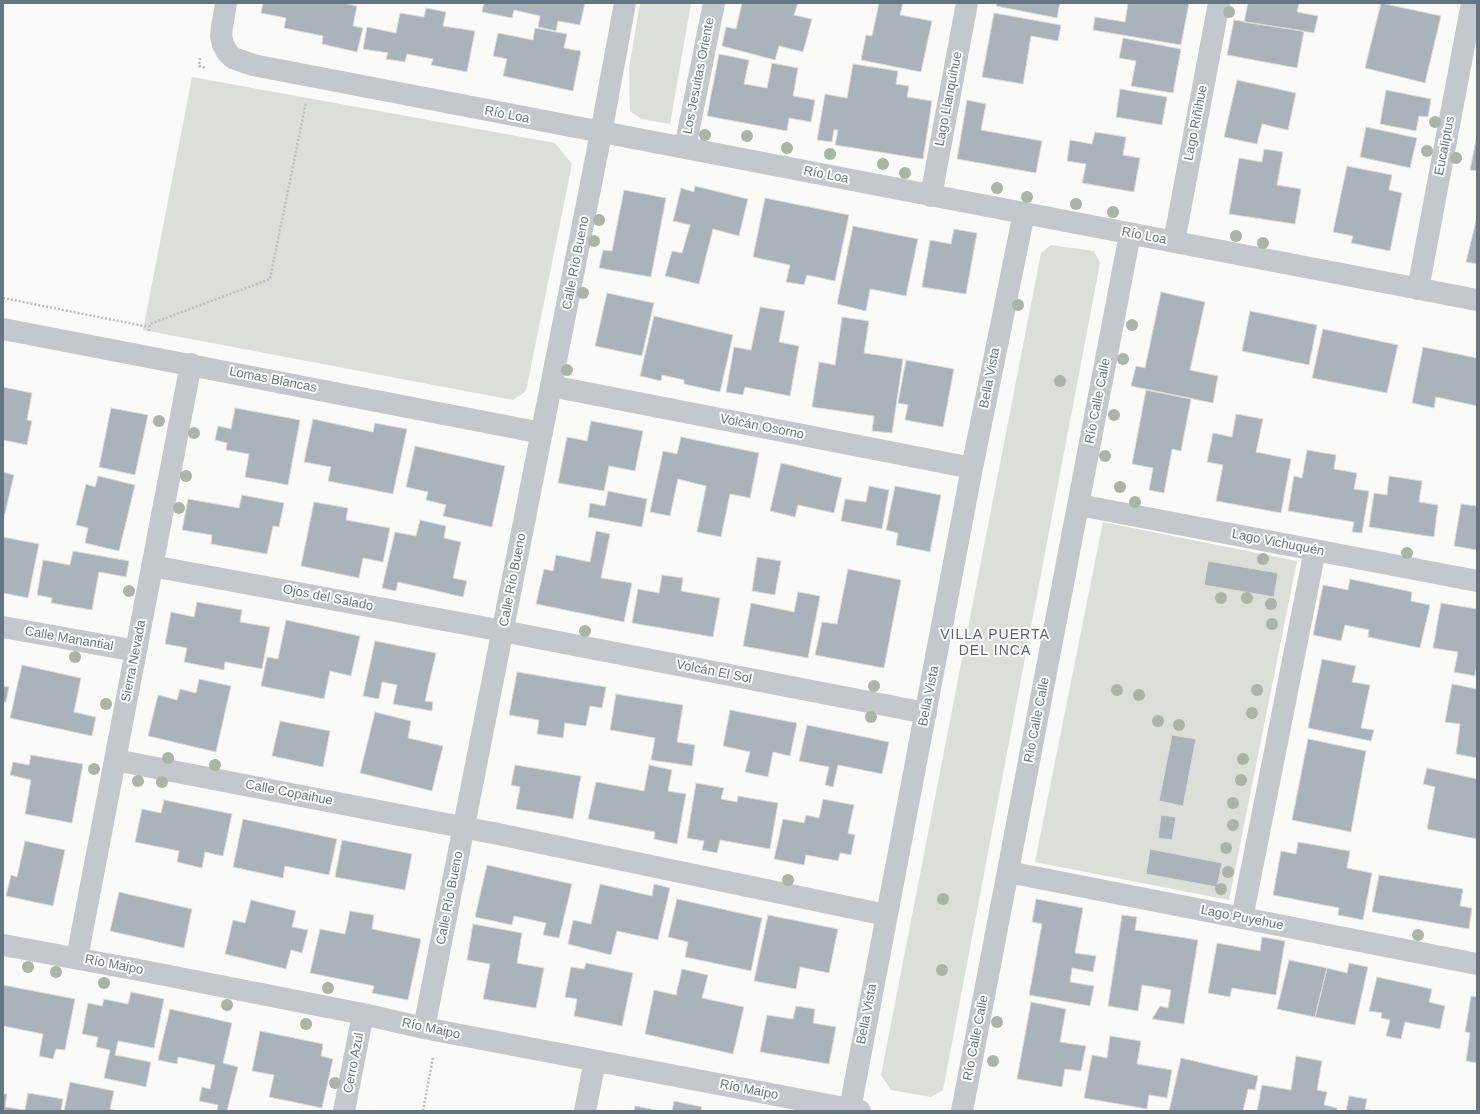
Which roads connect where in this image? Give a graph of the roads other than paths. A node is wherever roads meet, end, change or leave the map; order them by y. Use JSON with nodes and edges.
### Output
{"nodes":[{"id":1,"x":226,"y":3,"type":"edge"},
{"id":2,"x":625,"y":3,"type":"edge"},
{"id":3,"x":714,"y":3,"type":"edge"},
{"id":4,"x":967,"y":3,"type":"edge"},
{"id":5,"x":1219,"y":3,"type":"edge"},
{"id":6,"x":1472,"y":3,"type":"edge"},
{"id":7,"x":601,"y":133,"type":"junction"},
{"id":8,"x":685,"y":148,"type":"junction"},
{"id":9,"x":931,"y":196,"type":"junction"},
{"id":10,"x":1024,"y":213,"type":"junction"},
{"id":11,"x":1130,"y":234,"type":"junction"},
{"id":12,"x":1174,"y":242,"type":"junction"},
{"id":13,"x":1418,"y":289,"type":"junction"},
{"id":14,"x":1477,"y":300,"type":"edge"},
{"id":15,"x":3,"y":329,"type":"edge"},
{"id":16,"x":191,"y":364,"type":"junction"},
{"id":17,"x":551,"y":386,"type":"junction"},
{"id":18,"x":542,"y":433,"type":"junction"},
{"id":19,"x":972,"y":468,"type":"junction"},
{"id":20,"x":1078,"y":505,"type":"junction"},
{"id":21,"x":1315,"y":550,"type":"junction"},
{"id":22,"x":152,"y":566,"type":"junction"},
{"id":23,"x":1477,"y":581,"type":"edge"},
{"id":24,"x":3,"y":627,"type":"edge"},
{"id":25,"x":503,"y":631,"type":"junction"},
{"id":26,"x":136,"y":651,"type":"junction"},
{"id":27,"x":926,"y":713,"type":"junction"},
{"id":28,"x":115,"y":760,"type":"junction"},
{"id":29,"x":464,"y":827,"type":"junction"},
{"id":30,"x":1008,"y":872,"type":"junction"},
{"id":31,"x":886,"y":914,"type":"junction"},
{"id":32,"x":1242,"y":918,"type":"junction"},
{"id":33,"x":3,"y":945,"type":"edge"},
{"id":34,"x":77,"y":958,"type":"junction"},
{"id":35,"x":1477,"y":964,"type":"edge"},
{"id":36,"x":363,"y":1014,"type":"junction"},
{"id":37,"x":424,"y":1028,"type":"junction"},
{"id":38,"x":595,"y":1061,"type":"junction"},
{"id":39,"x":846,"y":1110,"type":"edge"},
{"id":40,"x":344,"y":1111,"type":"edge"},
{"id":41,"x":585,"y":1111,"type":"edge"},
{"id":42,"x":962,"y":1111,"type":"edge"}],
"edges":[{"from":1,"to":7,"type":"street","name":"Río Loa"},
{"from":2,"to":7,"type":"street","name":"Calle Río Bueno"},
{"from":3,"to":8,"type":"street","name":"Los Jesuitas Oriente"},
{"from":4,"to":9,"type":"street","name":"Lago Llanquihue"},
{"from":5,"to":12,"type":"street","name":"Lago Riñihue"},
{"from":6,"to":13,"type":"street","name":"Eucaliptus"},
{"from":7,"to":8,"type":"street","name":"Río Loa"},
{"from":7,"to":17,"type":"street","name":"Calle Río Bueno"},
{"from":8,"to":9,"type":"street","name":"Río Loa"},
{"from":9,"to":10,"type":"street","name":"Río Loa"},
{"from":10,"to":11,"type":"street","name":"Río Loa"},
{"from":10,"to":19,"type":"street","name":"Bella Vista"},
{"from":11,"to":12,"type":"street","name":"Río Loa"},
{"from":11,"to":20,"type":"street","name":"Río Calle Calle"},
{"from":12,"to":13,"type":"street","name":"Río Loa"},
{"from":13,"to":14,"type":"street","name":"Río Loa"},
{"from":15,"to":16,"type":"street","name":"Lomas Blancas"},
{"from":16,"to":18,"type":"street","name":"Lomas Blancas"},
{"from":16,"to":22,"type":"street","name":"Sierra Nevada"},
{"from":17,"to":18,"type":"street","name":"Calle Río Bueno"},
{"from":17,"to":19,"type":"street","name":"Volcán Osorno"},
{"from":18,"to":25,"type":"street","name":"Calle Río Bueno"},
{"from":19,"to":27,"type":"street","name":"Bella Vista"},
{"from":20,"to":21,"type":"street","name":"Lago Vichuquén"},
{"from":20,"to":30,"type":"street","name":"Río Calle Calle"},
{"from":21,"to":23,"type":"street","name":"Lago Vichuquén"},
{"from":21,"to":32,"type":"street"},
{"from":22,"to":25,"type":"street","name":"Ojos del Salado"},
{"from":22,"to":26,"type":"street","name":"Sierra Nevada"},
{"from":24,"to":26,"type":"street","name":"Calle Manantial"},
{"from":25,"to":27,"type":"street","name":"Volcán El Sol"},
{"from":25,"to":29,"type":"street","name":"Calle Río Bueno"},
{"from":26,"to":28,"type":"street","name":"Sierra Nevada"},
{"from":27,"to":31,"type":"street","name":"Bella Vista"},
{"from":28,"to":29,"type":"street","name":"Calle Copaihue"},
{"from":28,"to":34,"type":"street","name":"Sierra Nevada"},
{"from":29,"to":31,"type":"street","name":"Calle Copaihue"},
{"from":29,"to":37,"type":"street","name":"Calle Río Bueno"},
{"from":30,"to":32,"type":"street","name":"Lago Puyehue"},
{"from":30,"to":42,"type":"street","name":"Río Calle Calle"},
{"from":31,"to":39,"type":"street","name":"Bella Vista"},
{"from":32,"to":35,"type":"street","name":"Lago Puyehue"},
{"from":33,"to":34,"type":"street","name":"Río Maipo"},
{"from":34,"to":36,"type":"street","name":"Río Maipo"},
{"from":36,"to":37,"type":"street","name":"Río Maipo"},
{"from":36,"to":40,"type":"street","name":"Cerro Azul"},
{"from":37,"to":38,"type":"street","name":"Río Maipo"},
{"from":38,"to":39,"type":"street","name":"Río Maipo"},
{"from":38,"to":41,"type":"street"}]}
